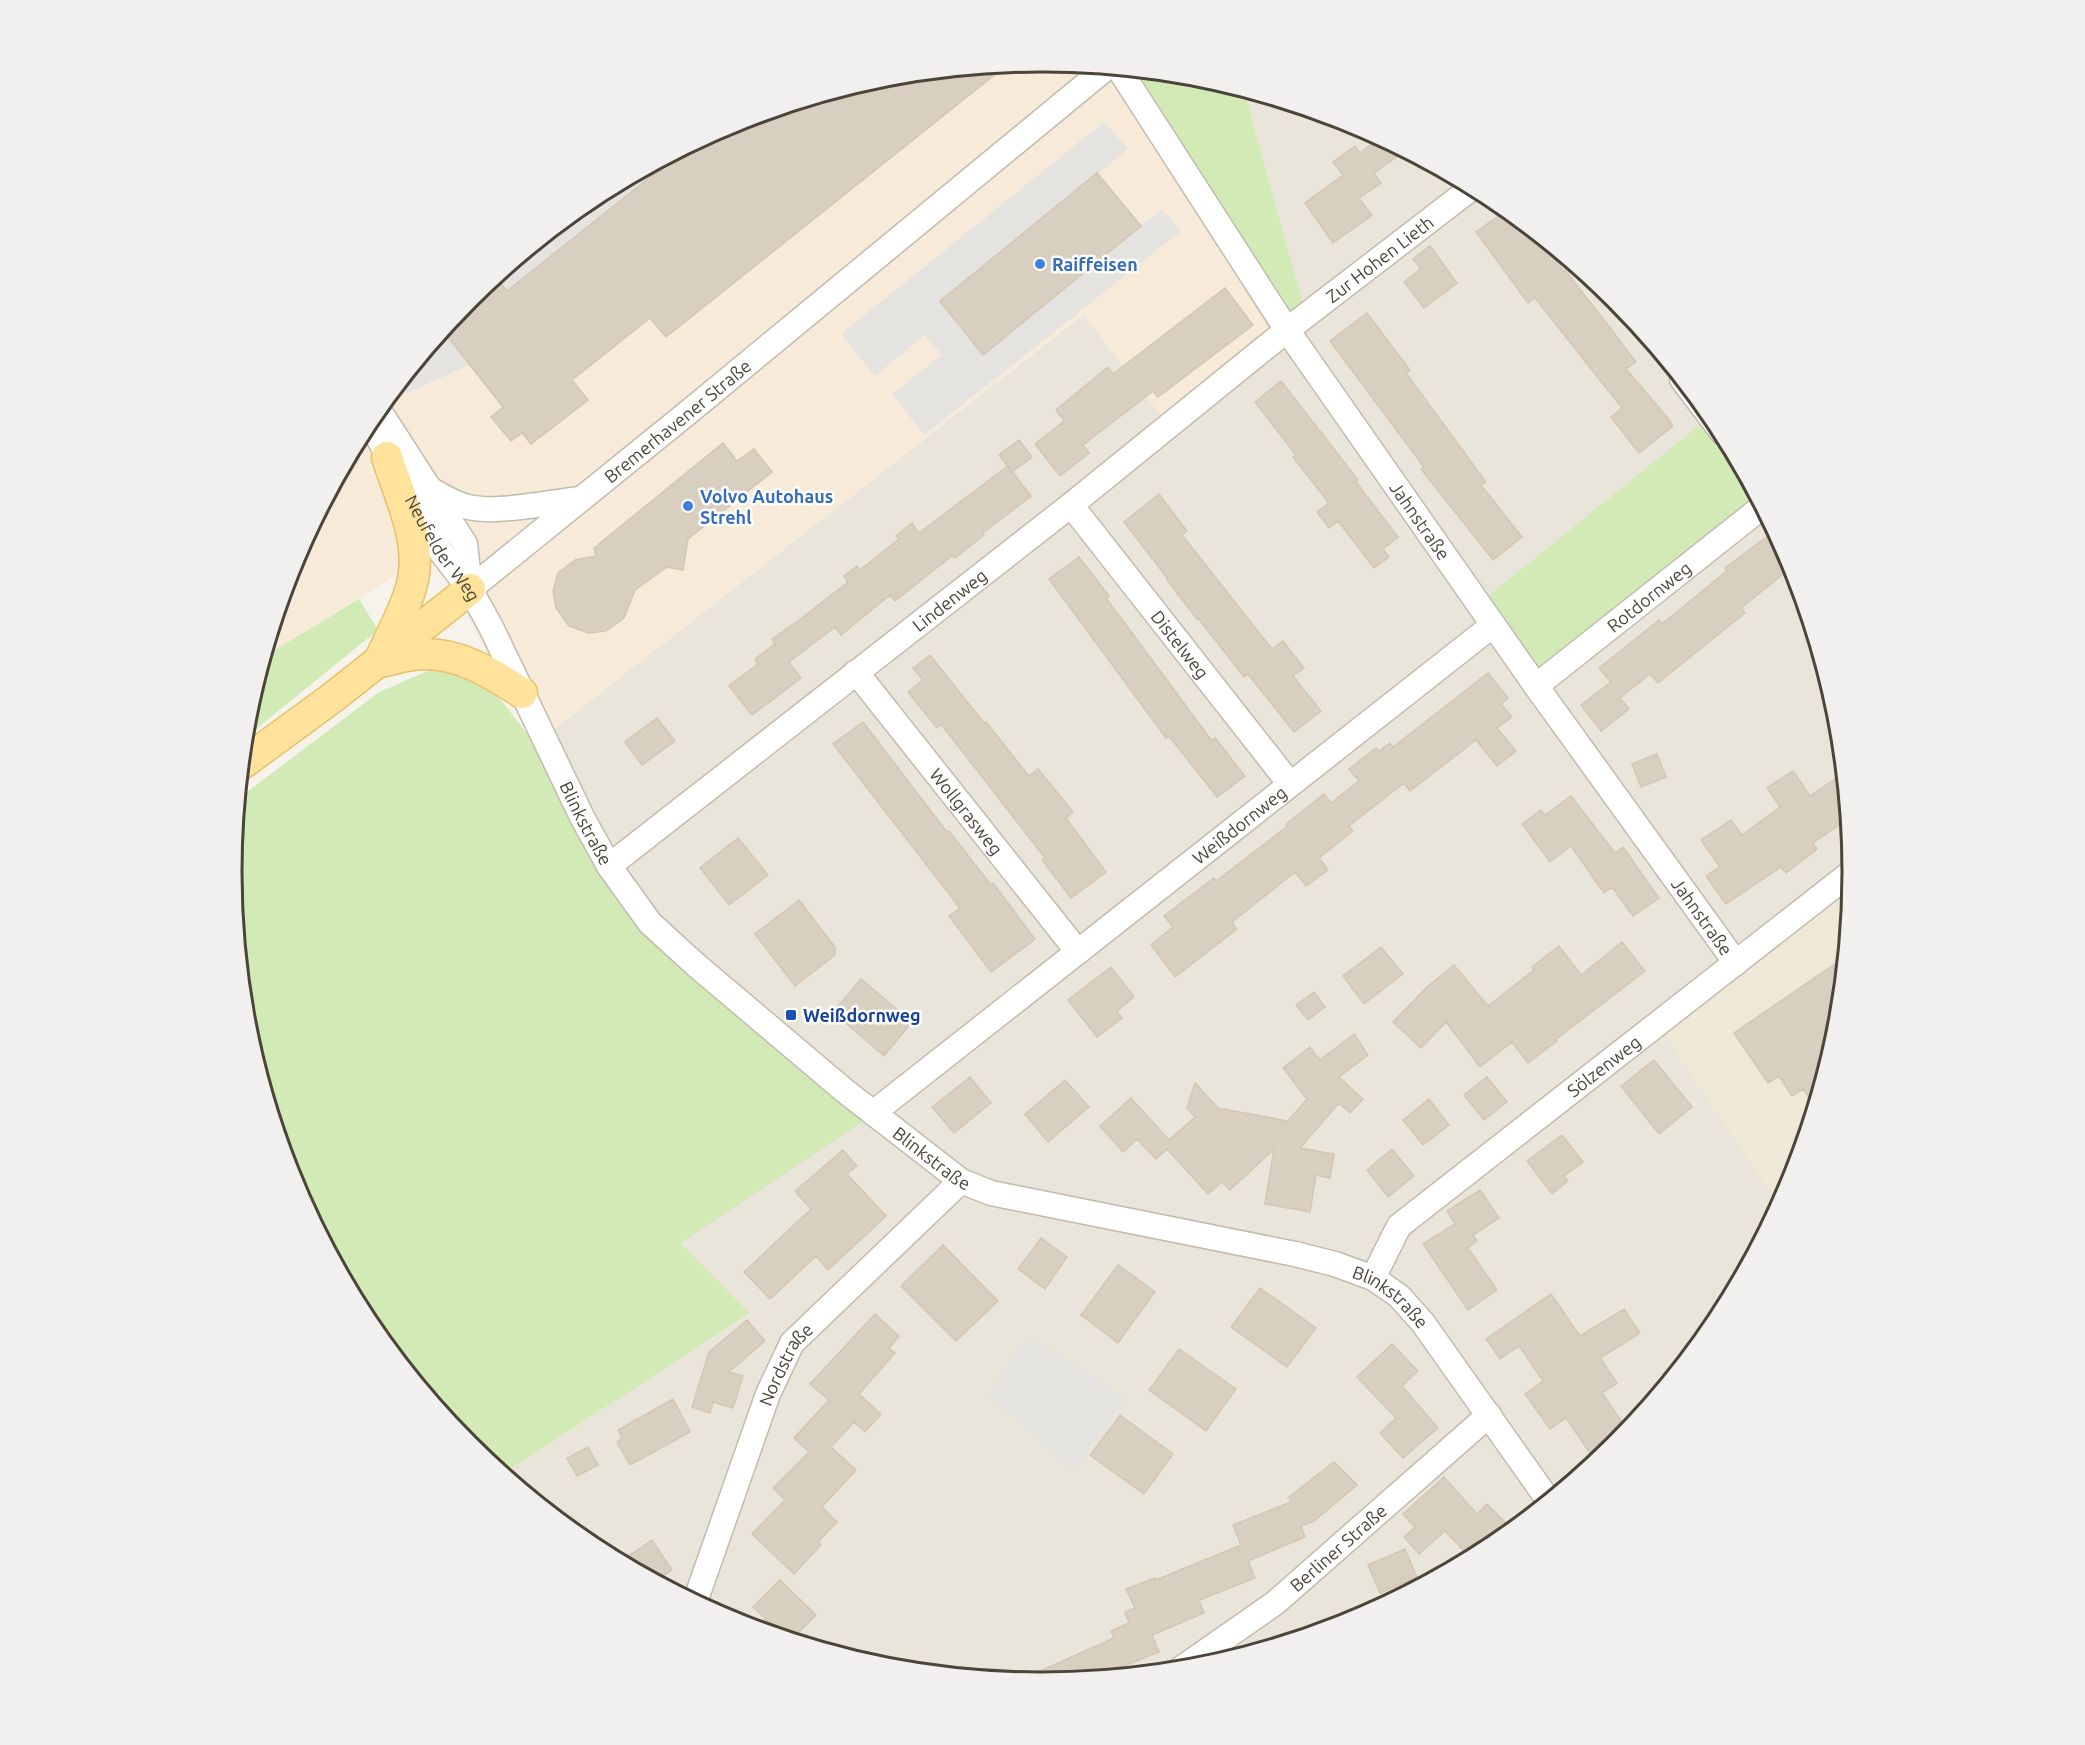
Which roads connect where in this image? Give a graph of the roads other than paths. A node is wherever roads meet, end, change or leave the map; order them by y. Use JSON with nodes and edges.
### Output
{"nodes":[{"id":1,"x":1098,"y":74,"type":"edge"},
{"id":2,"x":1124,"y":77,"type":"edge"},
{"id":3,"x":1466,"y":194,"type":"edge"},
{"id":4,"x":1287,"y":330,"type":"junction"},
{"id":5,"x":384,"y":419,"type":"edge"},
{"id":6,"x":374,"y":432,"type":"edge"},
{"id":7,"x":387,"y":457,"type":"junction"},
{"id":8,"x":428,"y":488,"type":"junction"},
{"id":9,"x":581,"y":499,"type":"junction"},
{"id":10,"x":1071,"y":505,"type":"junction"},
{"id":11,"x":1757,"y":511,"type":"edge"},
{"id":12,"x":470,"y":589,"type":"junction"},
{"id":13,"x":1493,"y":625,"type":"junction"},
{"id":14,"x":378,"y":663,"type":"junction"},
{"id":15,"x":856,"y":672,"type":"junction"},
{"id":16,"x":1536,"y":686,"type":"junction"},
{"id":17,"x":522,"y":693,"type":"junction"},
{"id":18,"x":251,"y":758,"type":"edge"},
{"id":19,"x":1290,"y":784,"type":"junction"},
{"id":20,"x":609,"y":867,"type":"junction"},
{"id":21,"x":1843,"y":879,"type":"edge"},
{"id":22,"x":1078,"y":952,"type":"junction"},
{"id":23,"x":1736,"y":963,"type":"junction"},
{"id":24,"x":873,"y":1113,"type":"junction"},
{"id":25,"x":961,"y":1181,"type":"junction"},
{"id":26,"x":1373,"y":1278,"type":"junction"},
{"id":27,"x":1489,"y":1415,"type":"junction"},
{"id":28,"x":1545,"y":1495,"type":"edge"},
{"id":29,"x":697,"y":1594,"type":"edge"},
{"id":30,"x":1195,"y":1659,"type":"edge"}],
"edges":[{"from":1,"to":9,"type":"street","name":"Bremerhavener Straße"},
{"from":2,"to":4,"type":"street","name":"Jahnstraße"},
{"from":3,"to":4,"type":"street","name":"Zur Hohen Lieth"},
{"from":4,"to":10,"type":"street","name":"Lindenweg"},
{"from":4,"to":13,"type":"street","name":"Jahnstraße"},
{"from":5,"to":8,"type":"street","name":"Neufelder Weg"},
{"from":6,"to":7,"type":"street","name":"Neufelder Weg"},
{"from":7,"to":12,"type":"street","name":"Neufelder Weg"},
{"from":7,"to":14,"type":"main road"},
{"from":8,"to":9,"type":"street"},
{"from":8,"to":12,"type":"street","name":"Neufelder Weg"},
{"from":9,"to":12,"type":"street","name":"Bremerhavener Straße"},
{"from":10,"to":15,"type":"street","name":"Lindenweg"},
{"from":10,"to":19,"type":"street","name":"Distelweg"},
{"from":11,"to":16,"type":"street","name":"Rotdornweg"},
{"from":12,"to":14,"type":"main road","name":"Bremerhavener Straße"},
{"from":12,"to":17,"type":"street","name":"Blinkstraße"},
{"from":13,"to":16,"type":"street","name":"Jahnstraße"},
{"from":13,"to":19,"type":"street","name":"Weißdornweg"},
{"from":14,"to":17,"type":"main road"},
{"from":14,"to":18,"type":"main road","name":"Bremerhavener Straße"},
{"from":15,"to":20,"type":"street","name":"Lindenweg"},
{"from":15,"to":22,"type":"street","name":"Wollgrasweg"},
{"from":16,"to":23,"type":"street","name":"Jahnstraße"},
{"from":17,"to":20,"type":"street","name":"Blinkstraße"},
{"from":19,"to":22,"type":"street","name":"Weißdornweg"},
{"from":20,"to":24,"type":"street","name":"Blinkstraße"},
{"from":21,"to":23,"type":"street","name":"Sölzenweg"},
{"from":22,"to":24,"type":"street","name":"Weißdornweg"},
{"from":23,"to":26,"type":"street","name":"Sölzenweg"},
{"from":24,"to":25,"type":"street","name":"Blinkstraße"},
{"from":25,"to":26,"type":"street","name":"Blinkstraße"},
{"from":25,"to":29,"type":"street","name":"Nordstraße"},
{"from":26,"to":27,"type":"street","name":"Blinkstraße"},
{"from":27,"to":28,"type":"street","name":"Blinkstraße"},
{"from":27,"to":30,"type":"street","name":"Berliner Straße"}]}
